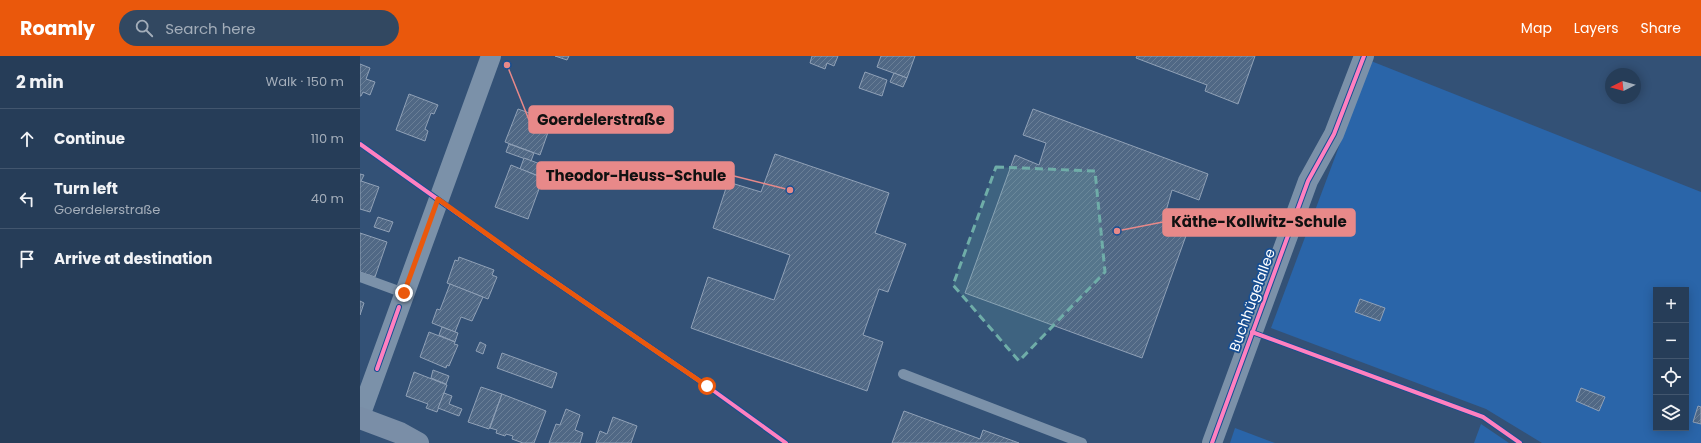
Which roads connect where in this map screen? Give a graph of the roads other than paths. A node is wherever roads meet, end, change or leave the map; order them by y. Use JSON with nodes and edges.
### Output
{"nodes":[{"id":1,"x":491,"y":56,"type":"edge"},
{"id":2,"x":1364,"y":56,"type":"edge"},
{"id":3,"x":360,"y":277,"type":"edge"},
{"id":4,"x":404,"y":293,"type":"junction"},
{"id":5,"x":903,"y":374,"type":"dead end"},
{"id":6,"x":360,"y":417,"type":"edge"},
{"id":7,"x":418,"y":443,"type":"edge"},
{"id":8,"x":1082,"y":443,"type":"edge"},
{"id":9,"x":1212,"y":443,"type":"edge"}],
"edges":[{"from":1,"to":4,"type":"street"},
{"from":2,"to":9,"type":"street","name":"Buchhügelallee"},
{"from":3,"to":4,"type":"lane"},
{"from":4,"to":6,"type":"street"},
{"from":5,"to":8,"type":"lane"},
{"from":6,"to":7,"type":"main road"}]}
